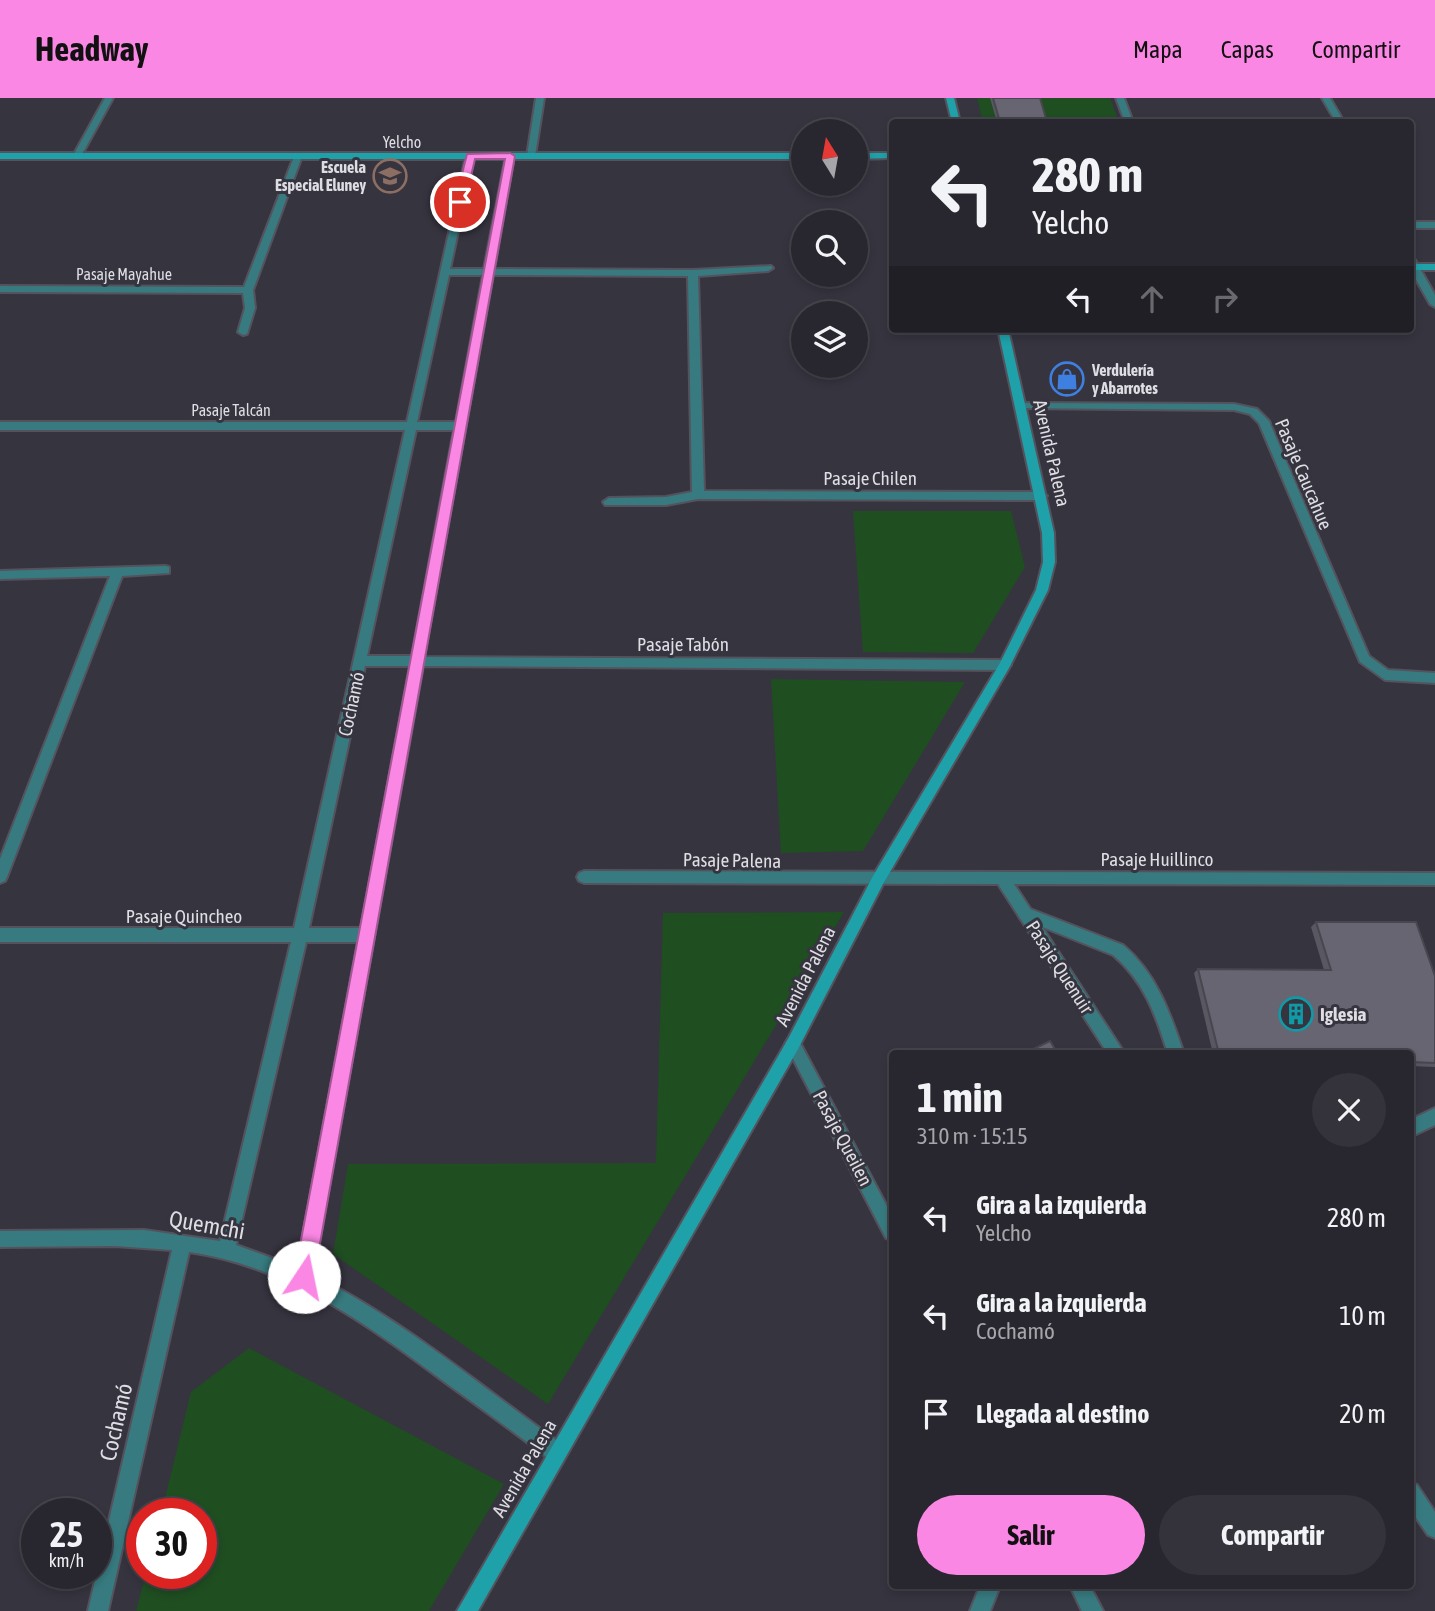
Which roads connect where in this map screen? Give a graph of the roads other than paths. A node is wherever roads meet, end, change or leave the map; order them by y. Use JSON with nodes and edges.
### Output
{"nodes":[{"id":1,"x":109,"y":98,"type":"edge"},
{"id":2,"x":540,"y":98,"type":"edge"},
{"id":3,"x":950,"y":98,"type":"edge"},
{"id":4,"x":1120,"y":98,"type":"edge"},
{"id":5,"x":1326,"y":98,"type":"edge"},
{"id":6,"x":955,"y":119,"type":"edge"},
{"id":7,"x":1128,"y":119,"type":"edge"},
{"id":8,"x":1338,"y":119,"type":"edge"},
{"id":9,"x":0,"y":156,"type":"edge"},
{"id":10,"x":77,"y":156,"type":"junction"},
{"id":11,"x":298,"y":156,"type":"junction"},
{"id":12,"x":470,"y":156,"type":"junction"},
{"id":13,"x":510,"y":156,"type":"junction"},
{"id":14,"x":531,"y":156,"type":"junction"},
{"id":15,"x":791,"y":156,"type":"edge"},
{"id":16,"x":868,"y":156,"type":"edge"},
{"id":17,"x":889,"y":156,"type":"edge"},
{"id":18,"x":1414,"y":225,"type":"edge"},
{"id":19,"x":1435,"y":225,"type":"edge"},
{"id":20,"x":1414,"y":265,"type":"edge"},
{"id":21,"x":1435,"y":267,"type":"edge"},
{"id":22,"x":768,"y":268,"type":"dead end"},
{"id":23,"x":1414,"y":268,"type":"edge"},
{"id":24,"x":445,"y":272,"type":"junction"},
{"id":25,"x":489,"y":272,"type":"junction"},
{"id":26,"x":693,"y":272,"type":"junction"},
{"id":27,"x":0,"y":289,"type":"edge"},
{"id":28,"x":248,"y":290,"type":"junction"},
{"id":29,"x":1435,"y":304,"type":"edge"},
{"id":30,"x":243,"y":332,"type":"dead end"},
{"id":31,"x":1004,"y":333,"type":"edge"},
{"id":32,"x":1020,"y":406,"type":"junction"},
{"id":33,"x":0,"y":426,"type":"edge"},
{"id":34,"x":412,"y":426,"type":"junction"},
{"id":35,"x":461,"y":426,"type":"junction"},
{"id":36,"x":698,"y":495,"type":"junction"},
{"id":37,"x":1041,"y":496,"type":"junction"},
{"id":38,"x":609,"y":502,"type":"dead end"},
{"id":39,"x":165,"y":570,"type":"dead end"},
{"id":40,"x":117,"y":574,"type":"junction"},
{"id":41,"x":0,"y":575,"type":"edge"},
{"id":42,"x":360,"y":661,"type":"junction"},
{"id":43,"x":418,"y":661,"type":"junction"},
{"id":44,"x":1005,"y":665,"type":"junction"},
{"id":45,"x":1435,"y":678,"type":"edge"},
{"id":46,"x":0,"y":877,"type":"edge"},
{"id":47,"x":584,"y":877,"type":"dead end"},
{"id":48,"x":1435,"y":879,"type":"edge"},
{"id":49,"x":878,"y":880,"type":"junction"},
{"id":50,"x":1003,"y":880,"type":"junction"},
{"id":51,"x":1025,"y":913,"type":"junction"},
{"id":52,"x":0,"y":935,"type":"edge"},
{"id":53,"x":300,"y":935,"type":"junction"},
{"id":54,"x":367,"y":935,"type":"junction"},
{"id":55,"x":793,"y":1044,"type":"junction"},
{"id":56,"x":1114,"y":1050,"type":"edge"},
{"id":57,"x":1175,"y":1050,"type":"edge"},
{"id":58,"x":1435,"y":1116,"type":"edge"},
{"id":59,"x":1414,"y":1127,"type":"edge"},
{"id":60,"x":889,"y":1226,"type":"edge"},
{"id":61,"x":0,"y":1239,"type":"edge"},
{"id":62,"x":182,"y":1244,"type":"junction"},
{"id":63,"x":226,"y":1250,"type":"junction"},
{"id":64,"x":304,"y":1277,"type":"junction"},
{"id":65,"x":556,"y":1452,"type":"junction"},
{"id":66,"x":1414,"y":1498,"type":"edge"},
{"id":67,"x":1435,"y":1528,"type":"edge"},
{"id":68,"x":989,"y":1589,"type":"edge"},
{"id":69,"x":1082,"y":1589,"type":"edge"},
{"id":70,"x":98,"y":1611,"type":"edge"},
{"id":71,"x":467,"y":1611,"type":"edge"},
{"id":72,"x":980,"y":1611,"type":"edge"},
{"id":73,"x":1093,"y":1611,"type":"edge"}],
"edges":[{"from":1,"to":10,"type":"street"},
{"from":2,"to":14,"type":"street"},
{"from":3,"to":6,"type":"street"},
{"from":4,"to":7,"type":"street"},
{"from":5,"to":8,"type":"street"},
{"from":9,"to":10,"type":"street","name":"Yelcho"},
{"from":10,"to":11,"type":"street","name":"Yelcho"},
{"from":11,"to":12,"type":"street","name":"Yelcho"},
{"from":11,"to":28,"type":"street"},
{"from":12,"to":13,"type":"street","name":"Yelcho"},
{"from":12,"to":24,"type":"street","name":"Cochamó"},
{"from":13,"to":14,"type":"street","name":"Yelcho"},
{"from":13,"to":25,"type":"street"},
{"from":14,"to":15,"type":"street","name":"Yelcho"},
{"from":16,"to":17,"type":"street"},
{"from":18,"to":19,"type":"street"},
{"from":20,"to":21,"type":"street"},
{"from":22,"to":26,"type":"street"},
{"from":23,"to":29,"type":"street"},
{"from":24,"to":25,"type":"street"},
{"from":24,"to":34,"type":"street","name":"Cochamó"},
{"from":25,"to":26,"type":"street"},
{"from":25,"to":35,"type":"street"},
{"from":26,"to":36,"type":"street"},
{"from":27,"to":28,"type":"street","name":"Pasaje Mayahue"},
{"from":28,"to":30,"type":"street"},
{"from":31,"to":32,"type":"street","name":"Avenida Palena"},
{"from":32,"to":37,"type":"street","name":"Avenida Palena"},
{"from":32,"to":45,"type":"street","name":"Pasaje Caucahue"},
{"from":33,"to":34,"type":"street","name":"Pasaje Talcán"},
{"from":34,"to":35,"type":"street","name":"Pasaje Talcán"},
{"from":34,"to":42,"type":"street","name":"Cochamó"},
{"from":35,"to":43,"type":"street"},
{"from":36,"to":37,"type":"street","name":"Pasaje Chilen"},
{"from":36,"to":38,"type":"street","name":"Pasaje Chilen"},
{"from":37,"to":44,"type":"street","name":"Avenida Palena"},
{"from":39,"to":40,"type":"street"},
{"from":40,"to":41,"type":"street"},
{"from":40,"to":46,"type":"street"},
{"from":42,"to":43,"type":"street","name":"Pasaje Tabón"},
{"from":42,"to":53,"type":"street","name":"Cochamó"},
{"from":43,"to":44,"type":"street","name":"Pasaje Tabón"},
{"from":43,"to":54,"type":"street"},
{"from":44,"to":49,"type":"street","name":"Avenida Palena"},
{"from":47,"to":49,"type":"street","name":"Pasaje Palena"},
{"from":48,"to":50,"type":"street","name":"Pasaje Huillinco"},
{"from":49,"to":50,"type":"street","name":"Pasaje Huillinco"},
{"from":49,"to":55,"type":"street","name":"Avenida Palena"},
{"from":50,"to":51,"type":"street","name":"Pasaje Quenuir"},
{"from":51,"to":56,"type":"street","name":"Pasaje Quenuir"},
{"from":51,"to":57,"type":"street"},
{"from":52,"to":53,"type":"street","name":"Pasaje Quincheo"},
{"from":53,"to":54,"type":"street","name":"Pasaje Quincheo"},
{"from":53,"to":63,"type":"street","name":"Cochamó"},
{"from":54,"to":64,"type":"street"},
{"from":55,"to":60,"type":"street","name":"Pasaje Queilen"},
{"from":55,"to":65,"type":"street","name":"Avenida Palena"},
{"from":58,"to":59,"type":"street"},
{"from":61,"to":62,"type":"street","name":"Quemchi"},
{"from":62,"to":63,"type":"street","name":"Quemchi"},
{"from":62,"to":70,"type":"street","name":"Cochamó"},
{"from":63,"to":64,"type":"street","name":"Quemchi"},
{"from":64,"to":65,"type":"street","name":"Quemchi"},
{"from":65,"to":71,"type":"street","name":"Avenida Palena"},
{"from":66,"to":67,"type":"street"},
{"from":68,"to":72,"type":"street"},
{"from":69,"to":73,"type":"street"}]}
